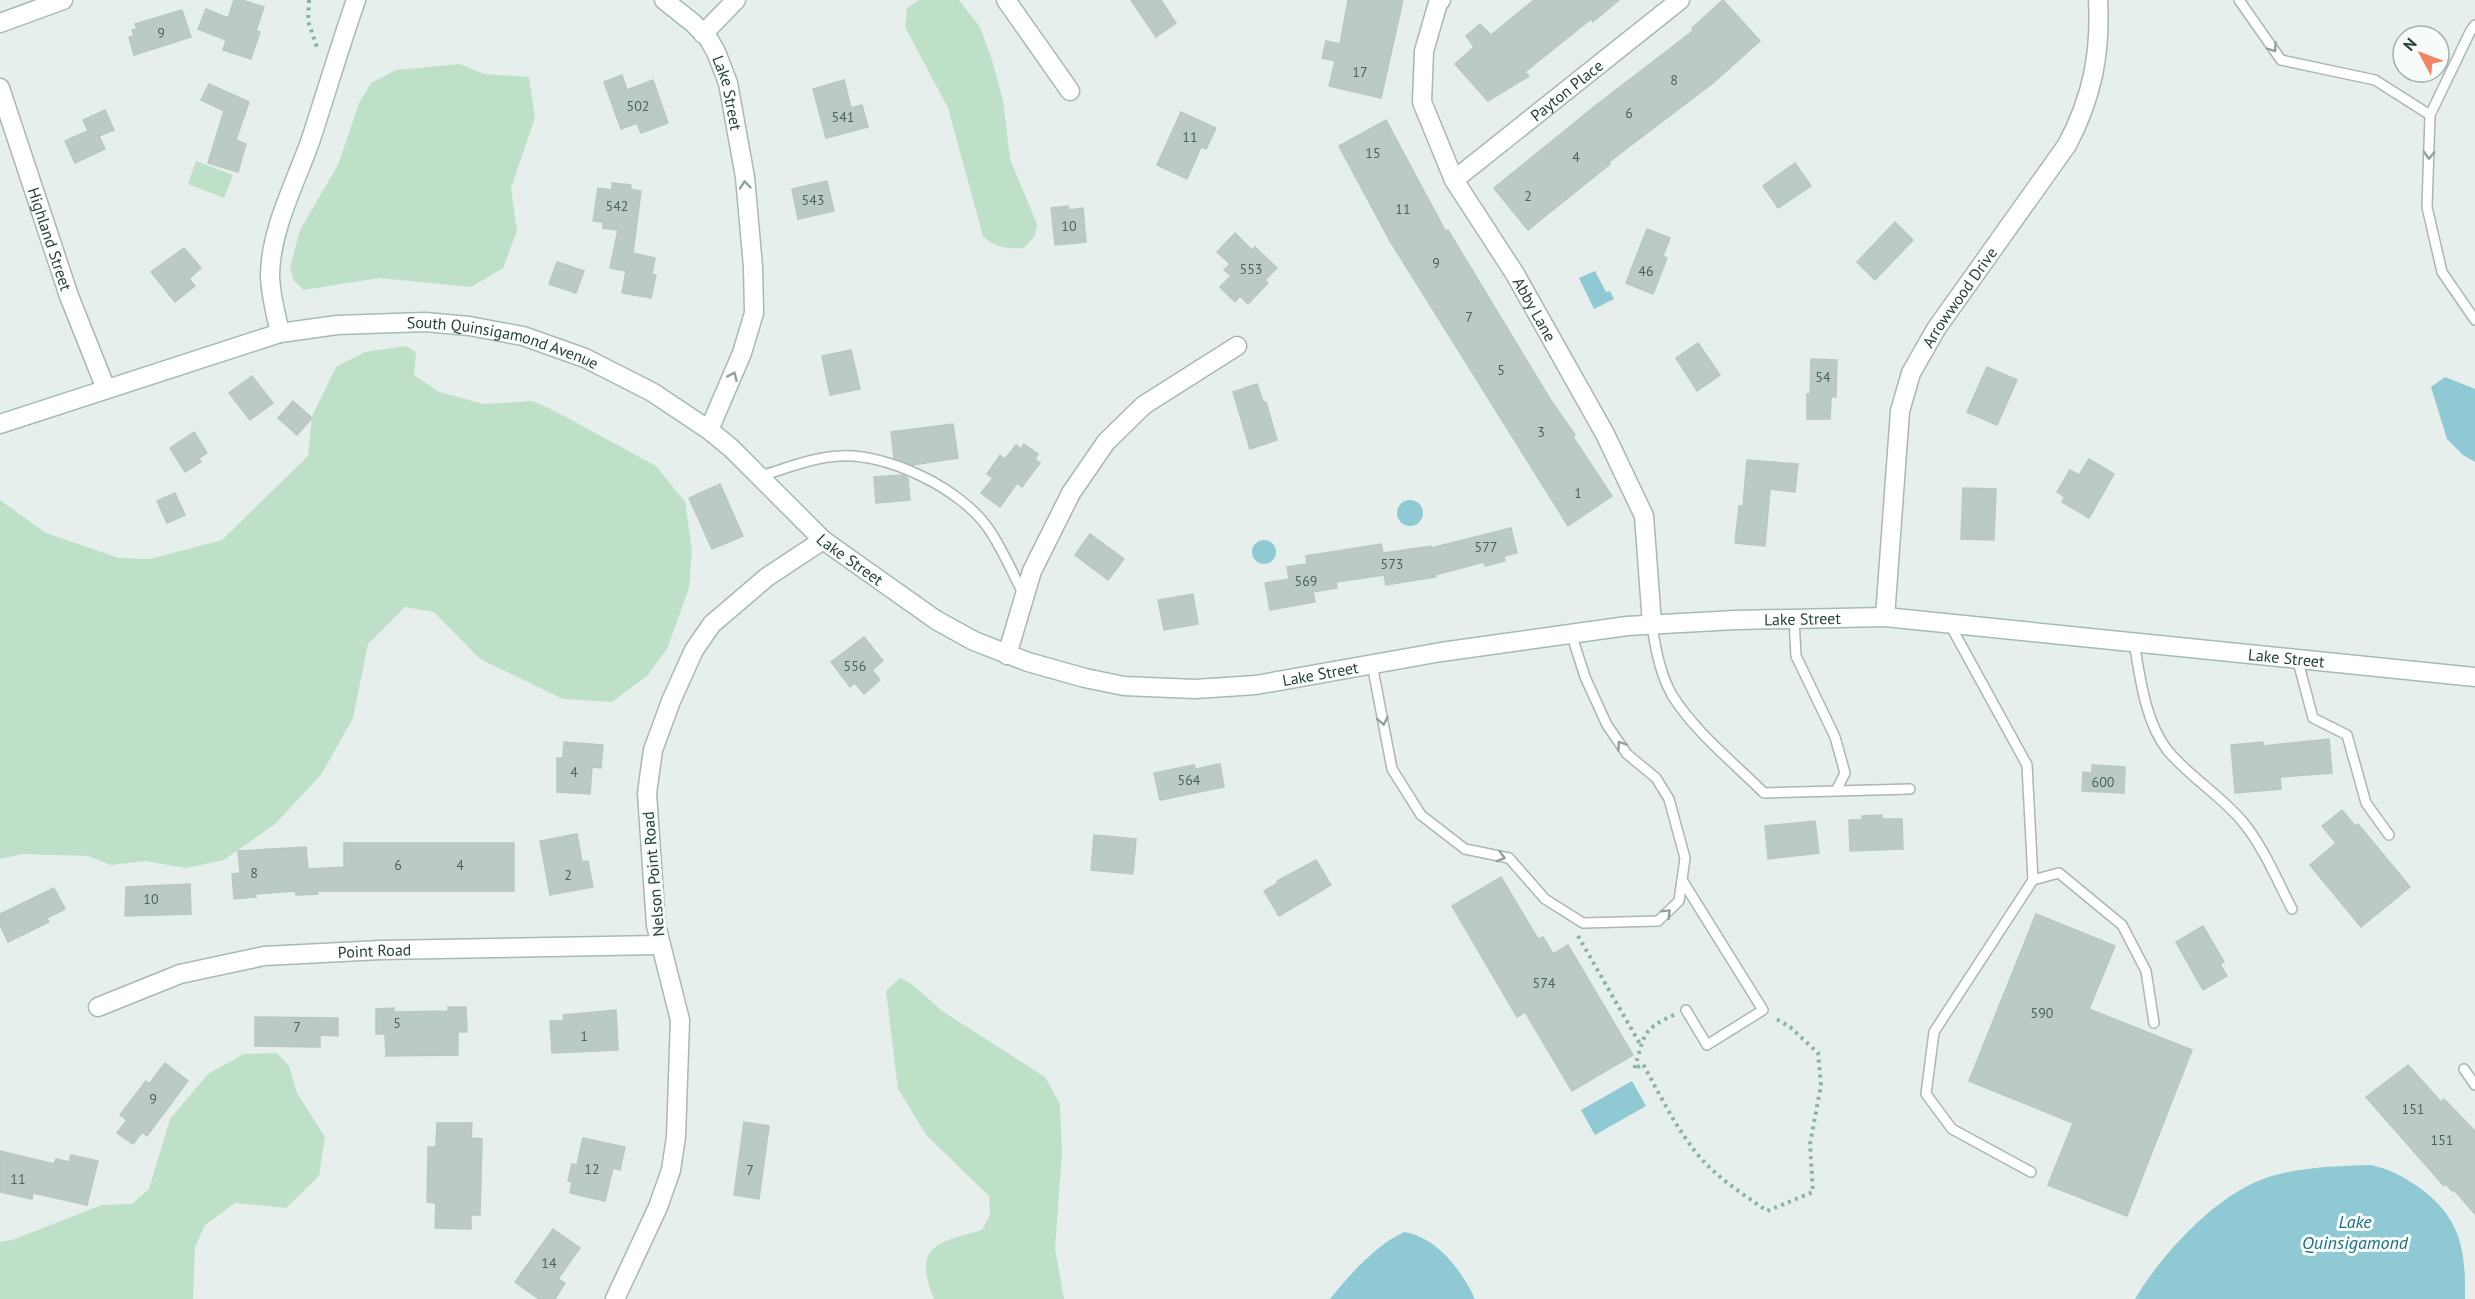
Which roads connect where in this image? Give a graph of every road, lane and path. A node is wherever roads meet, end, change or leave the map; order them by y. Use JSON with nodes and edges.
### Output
{"nodes":[{"id":1,"x":63,"y":0,"type":"edge"},
{"id":2,"x":309,"y":0,"type":"edge"},
{"id":3,"x":356,"y":0,"type":"edge"},
{"id":4,"x":664,"y":0,"type":"edge"},
{"id":5,"x":736,"y":0,"type":"edge"},
{"id":6,"x":1006,"y":0,"type":"edge"},
{"id":7,"x":1441,"y":0,"type":"edge"},
{"id":8,"x":1680,"y":0,"type":"edge"},
{"id":9,"x":2098,"y":0,"type":"edge"},
{"id":10,"x":2239,"y":0,"type":"edge"},
{"id":11,"x":0,"y":23,"type":"edge"},
{"id":12,"x":2475,"y":26,"type":"edge"},
{"id":13,"x":703,"y":34,"type":"junction"},
{"id":14,"x":318,"y":50,"type":"dead end"},
{"id":15,"x":0,"y":88,"type":"edge"},
{"id":16,"x":1070,"y":91,"type":"dead end"},
{"id":17,"x":2430,"y":116,"type":"junction"},
{"id":18,"x":1454,"y":180,"type":"junction"},
{"id":19,"x":2475,"y":320,"type":"edge"},
{"id":20,"x":280,"y":333,"type":"junction"},
{"id":21,"x":1237,"y":346,"type":"dead end"},
{"id":22,"x":106,"y":389,"type":"junction"},
{"id":23,"x":0,"y":424,"type":"edge"},
{"id":24,"x":709,"y":430,"type":"junction"},
{"id":25,"x":760,"y":476,"type":"junction"},
{"id":26,"x":823,"y":540,"type":"junction"},
{"id":27,"x":1024,"y":595,"type":"junction"},
{"id":28,"x":1885,"y":617,"type":"junction"},
{"id":29,"x":1794,"y":619,"type":"junction"},
{"id":30,"x":1949,"y":623,"type":"junction"},
{"id":31,"x":1652,"y":624,"type":"junction"},
{"id":32,"x":1571,"y":633,"type":"junction"},
{"id":33,"x":2134,"y":642,"type":"junction"},
{"id":34,"x":1007,"y":655,"type":"junction"},
{"id":35,"x":2297,"y":658,"type":"junction"},
{"id":36,"x":1372,"y":664,"type":"junction"},
{"id":37,"x":2475,"y":677,"type":"edge"},
{"id":38,"x":1910,"y":789,"type":"dead end"},
{"id":39,"x":1836,"y":791,"type":"junction"},
{"id":40,"x":2390,"y":836,"type":"dead end"},
{"id":41,"x":1682,"y":880,"type":"junction"},
{"id":42,"x":2033,"y":880,"type":"junction"},
{"id":43,"x":2292,"y":909,"type":"dead end"},
{"id":44,"x":1587,"y":935,"type":"dead end"},
{"id":45,"x":659,"y":945,"type":"junction"},
{"id":46,"x":98,"y":1007,"type":"dead end"},
{"id":47,"x":1686,"y":1010,"type":"joint"},
{"id":48,"x":1763,"y":1010,"type":"junction"},
{"id":49,"x":2154,"y":1023,"type":"dead end"},
{"id":50,"x":1640,"y":1044,"type":"junction"},
{"id":51,"x":2464,"y":1070,"type":"dead end"},
{"id":52,"x":2475,"y":1086,"type":"edge"},
{"id":53,"x":2031,"y":1172,"type":"dead end"},
{"id":54,"x":615,"y":1299,"type":"edge"}],
"edges":[{"from":1,"to":11,"type":"street"},
{"from":2,"to":14,"type":"path"},
{"from":3,"to":20,"type":"street"},
{"from":4,"to":13,"type":"street","name":"Lake Street"},
{"from":5,"to":13,"type":"street"},
{"from":6,"to":16,"type":"street"},
{"from":7,"to":18,"type":"street","name":"Abby Lane"},
{"from":8,"to":18,"type":"street","name":"Payton Place"},
{"from":9,"to":28,"type":"street","name":"Arrowwood Drive"},
{"from":10,"to":17,"type":"lane","one_way":true},
{"from":12,"to":17,"type":"lane"},
{"from":24,"to":13,"type":"street","name":"Lake Street","one_way":true},
{"from":15,"to":22,"type":"street","name":"Highland Street"},
{"from":17,"to":19,"type":"lane","one_way":true},
{"from":18,"to":31,"type":"street","name":"Abby Lane"},
{"from":20,"to":22,"type":"street","name":"South Quinsigamond Avenue"},
{"from":20,"to":24,"type":"street","name":"South Quinsigamond Avenue"},
{"from":21,"to":27,"type":"street"},
{"from":22,"to":23,"type":"street","name":"South Quinsigamond Avenue"},
{"from":24,"to":25,"type":"street","name":"Lake Street"},
{"from":25,"to":26,"type":"street","name":"Lake Street"},
{"from":25,"to":27,"type":"lane"},
{"from":26,"to":34,"type":"street","name":"Lake Street"},
{"from":26,"to":45,"type":"street","name":"Nelson Point Road"},
{"from":27,"to":34,"type":"street"},
{"from":28,"to":29,"type":"street","name":"Lake Street"},
{"from":28,"to":30,"type":"street","name":"Lake Street"},
{"from":29,"to":31,"type":"street","name":"Lake Street"},
{"from":29,"to":39,"type":"lane"},
{"from":30,"to":33,"type":"street","name":"Lake Street"},
{"from":30,"to":42,"type":"lane"},
{"from":31,"to":32,"type":"street","name":"Lake Street"},
{"from":31,"to":39,"type":"lane"},
{"from":32,"to":36,"type":"street","name":"Lake Street"},
{"from":41,"to":32,"type":"lane","one_way":true},
{"from":33,"to":35,"type":"street","name":"Lake Street"},
{"from":33,"to":43,"type":"lane"},
{"from":34,"to":36,"type":"street","name":"Lake Street"},
{"from":35,"to":37,"type":"street","name":"Lake Street"},
{"from":35,"to":40,"type":"lane"},
{"from":36,"to":41,"type":"lane","one_way":true},
{"from":38,"to":39,"type":"lane"},
{"from":41,"to":48,"type":"lane"},
{"from":42,"to":49,"type":"lane"},
{"from":42,"to":53,"type":"lane"},
{"from":44,"to":50,"type":"path"},
{"from":45,"to":46,"type":"street","name":"Point Road"},
{"from":45,"to":54,"type":"street","name":"Nelson Point Road"},
{"from":47,"to":48,"type":"lane"},
{"from":47,"to":50,"type":"path"},
{"from":48,"to":50,"type":"path"},
{"from":51,"to":52,"type":"lane"}]}
